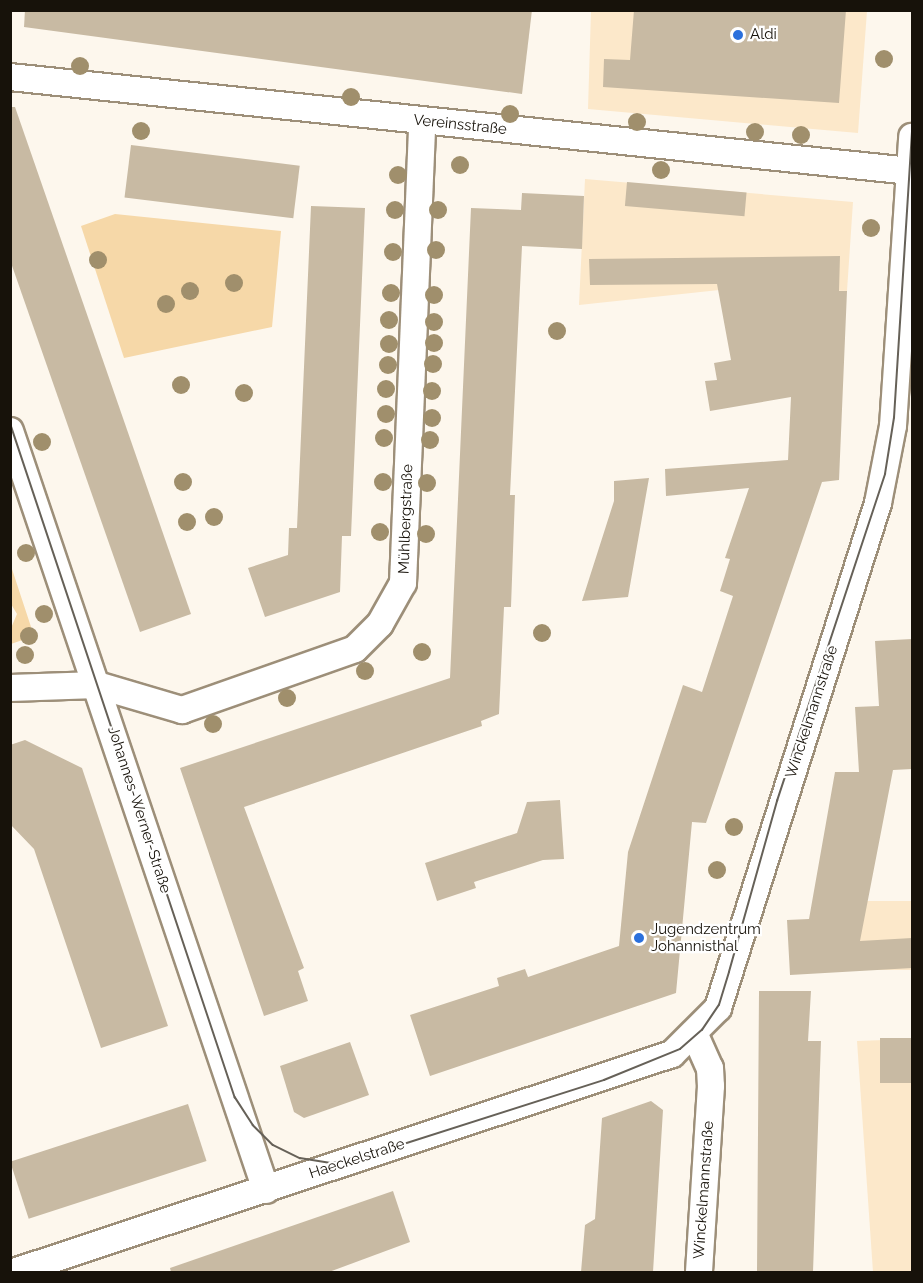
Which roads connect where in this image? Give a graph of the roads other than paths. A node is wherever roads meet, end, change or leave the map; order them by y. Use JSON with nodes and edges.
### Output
{"nodes":[{"id":1,"x":10,"y":77,"type":"edge"},
{"id":2,"x":422,"y":121,"type":"junction"},
{"id":3,"x":912,"y":137,"type":"edge"},
{"id":4,"x":910,"y":171,"type":"junction"},
{"id":5,"x":10,"y":431,"type":"edge"},
{"id":6,"x":98,"y":685,"type":"junction"},
{"id":7,"x":10,"y":688,"type":"edge"},
{"id":8,"x":695,"y":1035,"type":"junction"},
{"id":9,"x":266,"y":1190,"type":"junction"},
{"id":10,"x":14,"y":1272,"type":"edge"},
{"id":11,"x":699,"y":1272,"type":"edge"}],
"edges":[{"from":1,"to":2,"type":"street","name":"Vereinsstraße"},
{"from":2,"to":4,"type":"street","name":"Vereinsstraße"},
{"from":2,"to":6,"type":"street","name":"Mühlbergstraße"},
{"from":3,"to":4,"type":"street","name":"Winckelmannstraße"},
{"from":4,"to":8,"type":"street","name":"Winckelmannstraße"},
{"from":5,"to":6,"type":"street","name":"Johannes-Werner-Straße"},
{"from":6,"to":7,"type":"street","name":"Mühlbergstraße"},
{"from":6,"to":9,"type":"street","name":"Johannes-Werner-Straße"},
{"from":8,"to":9,"type":"street","name":"Haeckelstraße"},
{"from":8,"to":11,"type":"street","name":"Winckelmannstraße"},
{"from":9,"to":10,"type":"street","name":"Haeckelstraße"}]}
